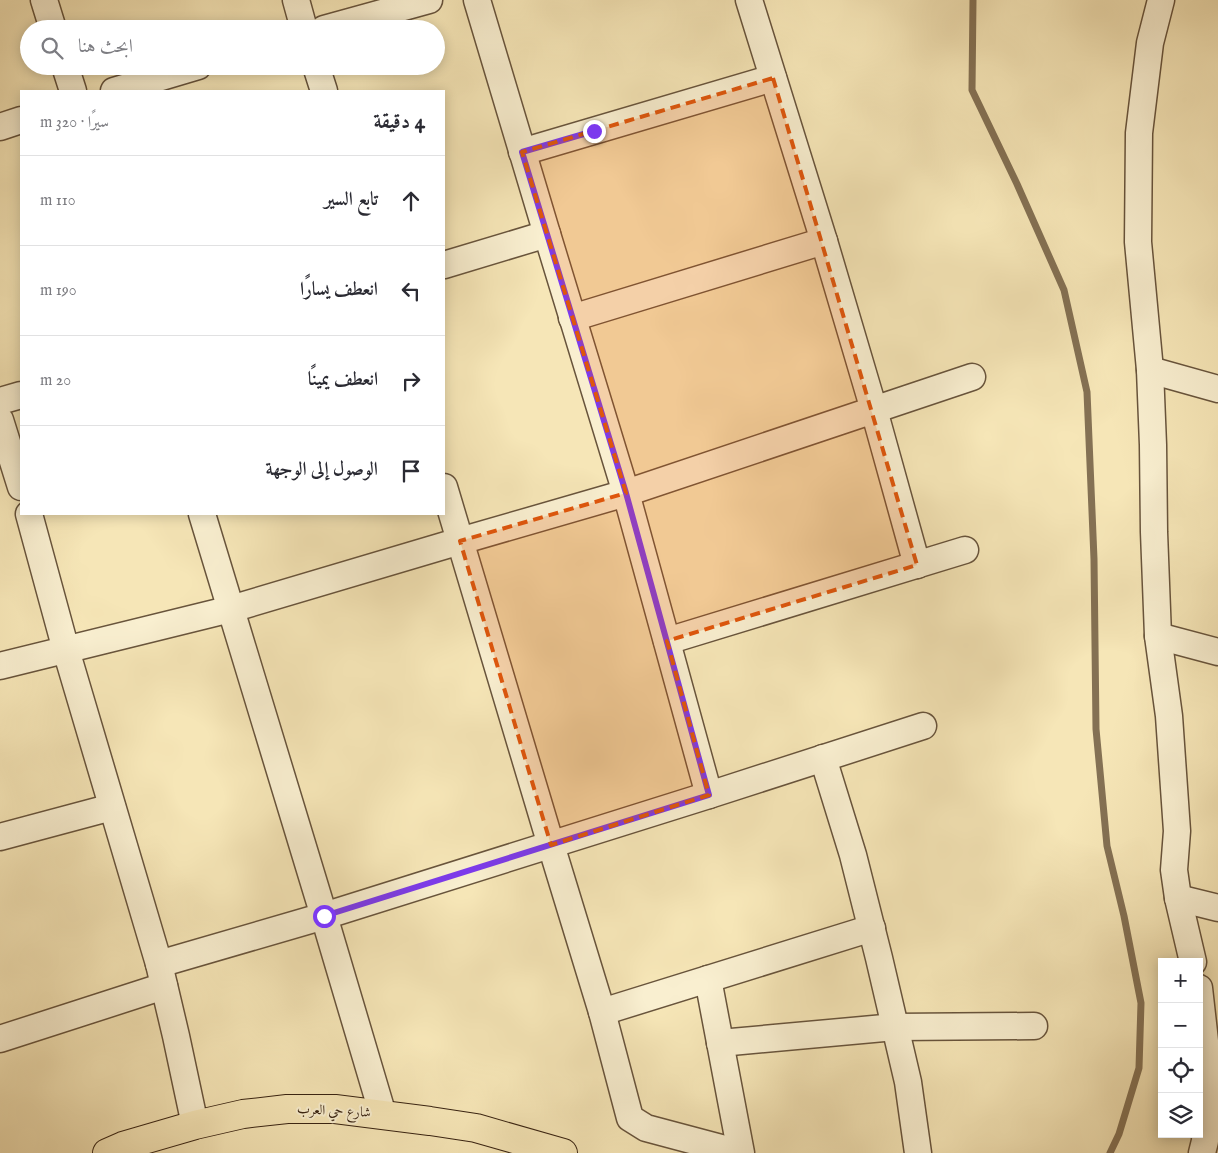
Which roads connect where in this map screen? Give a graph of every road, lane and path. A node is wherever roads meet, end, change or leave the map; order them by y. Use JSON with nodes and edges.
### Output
{"nodes":[{"id":1,"x":44,"y":0,"type":"edge"},
{"id":2,"x":296,"y":0,"type":"edge"},
{"id":3,"x":428,"y":0,"type":"edge"},
{"id":4,"x":477,"y":0,"type":"edge"},
{"id":5,"x":749,"y":0,"type":"edge"},
{"id":6,"x":1161,"y":0,"type":"edge"},
{"id":7,"x":50,"y":20,"type":"edge"},
{"id":8,"x":302,"y":20,"type":"edge"},
{"id":9,"x":356,"y":20,"type":"edge"},
{"id":10,"x":68,"y":75,"type":"edge"},
{"id":11,"x":168,"y":75,"type":"edge"},
{"id":12,"x":319,"y":75,"type":"edge"},
{"id":13,"x":773,"y":78,"type":"junction"},
{"id":14,"x":73,"y":90,"type":"edge"},
{"id":15,"x":117,"y":90,"type":"edge"},
{"id":16,"x":324,"y":90,"type":"edge"},
{"id":17,"x":20,"y":120,"type":"edge"},
{"id":18,"x":0,"y":127,"type":"edge"},
{"id":19,"x":522,"y":152,"type":"junction"},
{"id":20,"x":547,"y":234,"type":"junction"},
{"id":21,"x":824,"y":241,"type":"junction"},
{"id":22,"x":445,"y":265,"type":"edge"},
{"id":23,"x":572,"y":318,"type":"junction"},
{"id":24,"x":1150,"y":370,"type":"junction"},
{"id":25,"x":972,"y":376,"type":"dead end"},
{"id":26,"x":1218,"y":389,"type":"edge"},
{"id":27,"x":20,"y":395,"type":"edge"},
{"id":28,"x":0,"y":402,"type":"edge"},
{"id":29,"x":874,"y":410,"type":"junction"},
{"id":30,"x":0,"y":420,"type":"edge"},
{"id":31,"x":13,"y":482,"type":"edge"},
{"id":32,"x":445,"y":490,"type":"edge"},
{"id":33,"x":626,"y":493,"type":"junction"},
{"id":34,"x":29,"y":515,"type":"edge"},
{"id":35,"x":202,"y":515,"type":"edge"},
{"id":36,"x":460,"y":541,"type":"junction"},
{"id":37,"x":965,"y":550,"type":"dead end"},
{"id":38,"x":917,"y":565,"type":"junction"},
{"id":39,"x":231,"y":610,"type":"junction"},
{"id":40,"x":1158,"y":636,"type":"junction"},
{"id":41,"x":667,"y":641,"type":"junction"},
{"id":42,"x":66,"y":650,"type":"junction"},
{"id":43,"x":1218,"y":652,"type":"edge"},
{"id":44,"x":0,"y":666,"type":"edge"},
{"id":45,"x":923,"y":726,"type":"dead end"},
{"id":46,"x":823,"y":758,"type":"junction"},
{"id":47,"x":709,"y":795,"type":"junction"},
{"id":48,"x":112,"y":807,"type":"junction"},
{"id":49,"x":0,"y":838,"type":"edge"},
{"id":50,"x":550,"y":845,"type":"junction"},
{"id":51,"x":1178,"y":898,"type":"junction"},
{"id":52,"x":1218,"y":908,"type":"edge"},
{"id":53,"x":324,"y":916,"type":"junction"},
{"id":54,"x":872,"y":928,"type":"junction"},
{"id":55,"x":1192,"y":958,"type":"edge"},
{"id":56,"x":162,"y":975,"type":"junction"},
{"id":57,"x":708,"y":979,"type":"junction"},
{"id":58,"x":1201,"y":1003,"type":"edge"},
{"id":59,"x":602,"y":1012,"type":"junction"},
{"id":60,"x":1034,"y":1026,"type":"dead end"},
{"id":61,"x":895,"y":1027,"type":"junction"},
{"id":62,"x":0,"y":1039,"type":"edge"},
{"id":63,"x":720,"y":1043,"type":"junction"},
{"id":64,"x":1218,"y":1105,"type":"edge"},
{"id":65,"x":383,"y":1115,"type":"junction"},
{"id":66,"x":195,"y":1125,"type":"junction"},
{"id":67,"x":1204,"y":1147,"type":"edge"},
{"id":68,"x":107,"y":1153,"type":"edge"},
{"id":69,"x":563,"y":1153,"type":"edge"},
{"id":70,"x":741,"y":1153,"type":"edge"},
{"id":71,"x":918,"y":1153,"type":"edge"}],
"edges":[{"from":1,"to":7,"type":"street"},
{"from":2,"to":8,"type":"street"},
{"from":3,"to":9,"type":"street"},
{"from":4,"to":19,"type":"street"},
{"from":5,"to":13,"type":"street"},
{"from":6,"to":24,"type":"street"},
{"from":10,"to":14,"type":"street"},
{"from":11,"to":15,"type":"street"},
{"from":12,"to":16,"type":"street"},
{"from":13,"to":19,"type":"street"},
{"from":13,"to":21,"type":"street"},
{"from":17,"to":18,"type":"street"},
{"from":19,"to":20,"type":"street"},
{"from":20,"to":22,"type":"street"},
{"from":20,"to":23,"type":"street"},
{"from":21,"to":23,"type":"street"},
{"from":21,"to":29,"type":"street"},
{"from":23,"to":33,"type":"street"},
{"from":24,"to":26,"type":"street"},
{"from":24,"to":40,"type":"street"},
{"from":25,"to":29,"type":"street"},
{"from":27,"to":28,"type":"street"},
{"from":29,"to":33,"type":"street"},
{"from":29,"to":38,"type":"street"},
{"from":30,"to":31,"type":"street"},
{"from":32,"to":36,"type":"street"},
{"from":33,"to":36,"type":"street"},
{"from":33,"to":41,"type":"street"},
{"from":34,"to":42,"type":"street"},
{"from":35,"to":39,"type":"street"},
{"from":36,"to":39,"type":"street"},
{"from":36,"to":50,"type":"street"},
{"from":37,"to":38,"type":"street"},
{"from":38,"to":41,"type":"street"},
{"from":39,"to":42,"type":"street"},
{"from":39,"to":53,"type":"street"},
{"from":40,"to":43,"type":"street"},
{"from":40,"to":51,"type":"street"},
{"from":41,"to":47,"type":"street"},
{"from":42,"to":44,"type":"street"},
{"from":42,"to":48,"type":"street"},
{"from":45,"to":46,"type":"street"},
{"from":46,"to":47,"type":"street"},
{"from":46,"to":54,"type":"street"},
{"from":47,"to":50,"type":"street"},
{"from":48,"to":49,"type":"street"},
{"from":48,"to":56,"type":"street"},
{"from":50,"to":53,"type":"street"},
{"from":50,"to":59,"type":"street"},
{"from":51,"to":52,"type":"street"},
{"from":51,"to":55,"type":"street"},
{"from":53,"to":56,"type":"street"},
{"from":53,"to":65,"type":"street"},
{"from":54,"to":57,"type":"street"},
{"from":54,"to":61,"type":"street"},
{"from":56,"to":62,"type":"street"},
{"from":56,"to":66,"type":"street"},
{"from":57,"to":59,"type":"street"},
{"from":57,"to":63,"type":"street"},
{"from":58,"to":67,"type":"street"},
{"from":59,"to":70,"type":"street"},
{"from":60,"to":61,"type":"street"},
{"from":61,"to":63,"type":"street"},
{"from":61,"to":71,"type":"street"},
{"from":63,"to":70,"type":"street"},
{"from":64,"to":67,"type":"street"},
{"from":65,"to":66,"type":"main road","name":"شارع حي العرب"},
{"from":65,"to":69,"type":"main road","name":"شارع حي العرب"},
{"from":66,"to":68,"type":"main road","name":"شارع حي العرب"}]}
